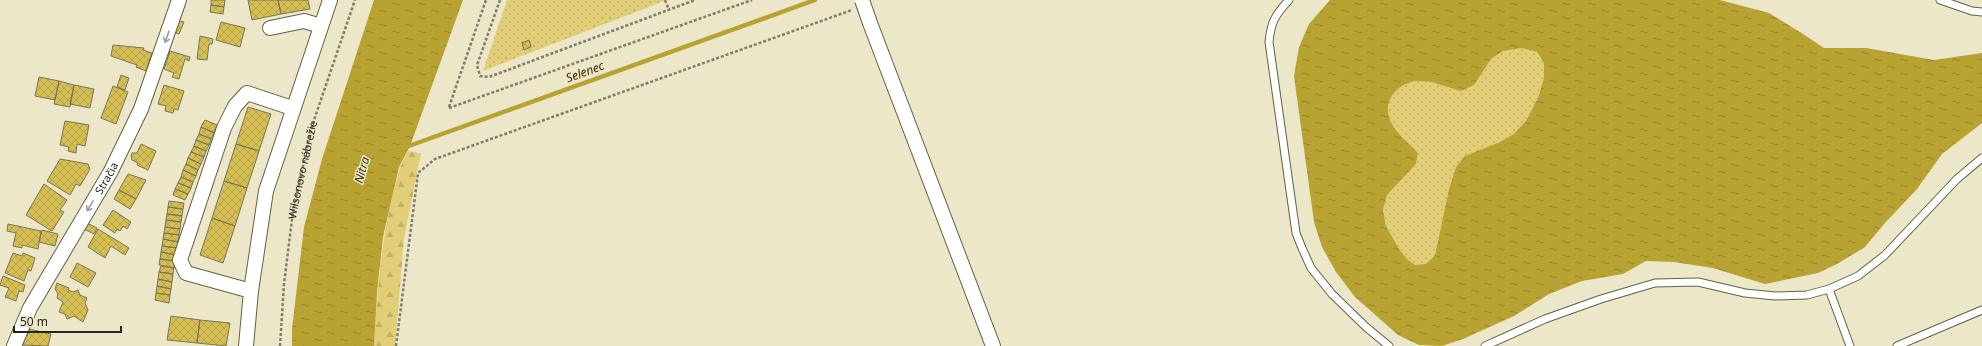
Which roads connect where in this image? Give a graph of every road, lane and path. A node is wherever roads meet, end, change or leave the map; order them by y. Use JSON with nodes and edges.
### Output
{"nodes":[{"id":1,"x":179,"y":0,"type":"edge"},
{"id":2,"x":330,"y":0,"type":"edge"},
{"id":3,"x":355,"y":0,"type":"edge"},
{"id":4,"x":486,"y":0,"type":"edge"},
{"id":5,"x":500,"y":0,"type":"edge"},
{"id":6,"x":665,"y":0,"type":"edge"},
{"id":7,"x":695,"y":0,"type":"edge"},
{"id":8,"x":752,"y":0,"type":"edge"},
{"id":9,"x":1289,"y":0,"type":"edge"},
{"id":10,"x":1940,"y":0,"type":"edge"},
{"id":11,"x":860,"y":4,"type":"edge"},
{"id":12,"x":669,"y":10,"type":"junction"},
{"id":13,"x":1982,"y":12,"type":"edge"},
{"id":14,"x":321,"y":26,"type":"junction"},
{"id":15,"x":270,"y":28,"type":"dead end"},
{"id":16,"x":292,"y":108,"type":"junction"},
{"id":17,"x":1982,"y":158,"type":"edge"},
{"id":18,"x":1829,"y":289,"type":"junction"},
{"id":19,"x":251,"y":291,"type":"junction"},
{"id":20,"x":1982,"y":310,"type":"edge"},
{"id":21,"x":14,"y":346,"type":"edge"},
{"id":22,"x":246,"y":346,"type":"edge"},
{"id":23,"x":280,"y":346,"type":"edge"},
{"id":24,"x":396,"y":346,"type":"edge"},
{"id":25,"x":993,"y":346,"type":"edge"},
{"id":26,"x":1389,"y":346,"type":"edge"},
{"id":27,"x":1485,"y":346,"type":"edge"},
{"id":28,"x":1850,"y":346,"type":"edge"},
{"id":29,"x":1897,"y":346,"type":"edge"}],
"edges":[{"from":1,"to":21,"type":"street","name":"Stračia","one_way":true},
{"from":2,"to":14,"type":"street"},
{"from":3,"to":23,"type":"path","name":"Wilsonovo nábrežie"},
{"from":4,"to":8,"type":"path"},
{"from":5,"to":12,"type":"path"},
{"from":6,"to":12,"type":"path"},
{"from":7,"to":12,"type":"path"},
{"from":9,"to":26,"type":"lane"},
{"from":10,"to":13,"type":"lane"},
{"from":11,"to":24,"type":"path"},
{"from":11,"to":25,"type":"street","bridge":true},
{"from":14,"to":15,"type":"street"},
{"from":14,"to":16,"type":"street"},
{"from":16,"to":19,"type":"street"},
{"from":16,"to":19,"type":"street"},
{"from":17,"to":18,"type":"lane"},
{"from":18,"to":27,"type":"lane"},
{"from":18,"to":28,"type":"lane"},
{"from":19,"to":22,"type":"street"},
{"from":20,"to":29,"type":"lane"}]}
